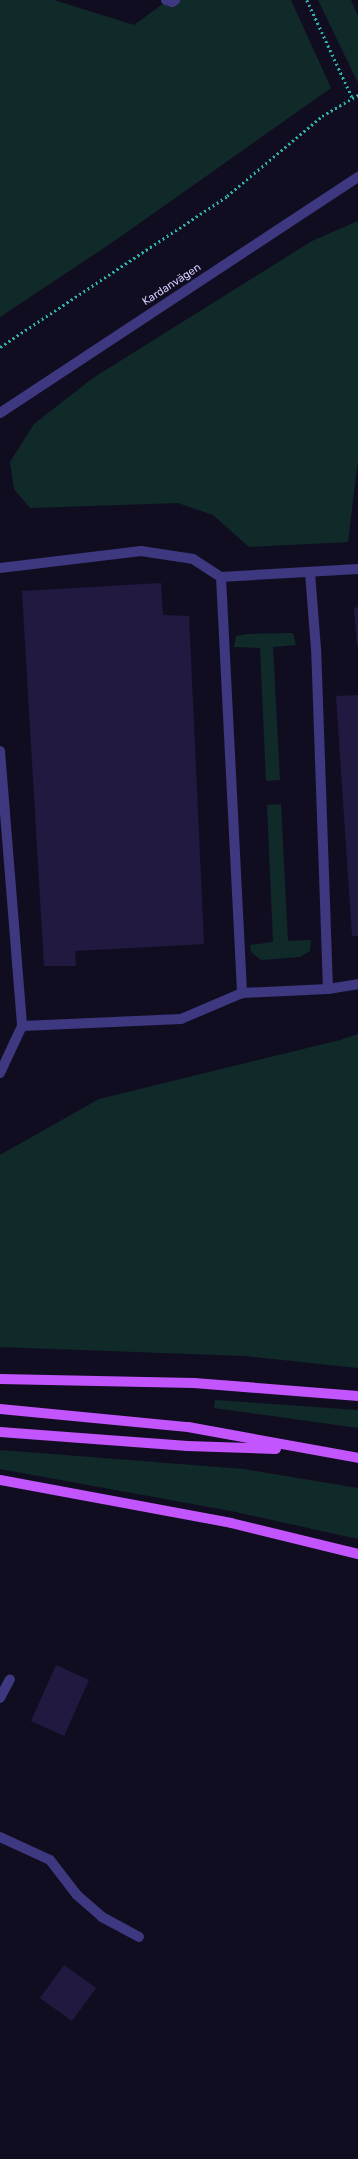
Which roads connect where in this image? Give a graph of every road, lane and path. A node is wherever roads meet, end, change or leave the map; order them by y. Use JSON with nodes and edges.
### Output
{"nodes":[{"id":1,"x":166,"y":0,"type":"edge"},
{"id":2,"x":175,"y":0,"type":"edge"},
{"id":3,"x":307,"y":0,"type":"edge"},
{"id":4,"x":358,"y":95,"type":"edge"},
{"id":5,"x":352,"y":97,"type":"junction"},
{"id":6,"x":358,"y":177,"type":"edge"},
{"id":7,"x":0,"y":347,"type":"edge"},
{"id":8,"x":0,"y":413,"type":"edge"},
{"id":9,"x":0,"y":568,"type":"edge"},
{"id":10,"x":358,"y":569,"type":"edge"},
{"id":11,"x":310,"y":573,"type":"junction"},
{"id":12,"x":221,"y":577,"type":"junction"},
{"id":13,"x":0,"y":751,"type":"edge"},
{"id":14,"x":358,"y":984,"type":"edge"},
{"id":15,"x":328,"y":989,"type":"junction"},
{"id":16,"x":242,"y":993,"type":"junction"},
{"id":17,"x":22,"y":1026,"type":"junction"},
{"id":18,"x":0,"y":1073,"type":"edge"},
{"id":19,"x":0,"y":1379,"type":"edge"},
{"id":20,"x":358,"y":1396,"type":"edge"},
{"id":21,"x":0,"y":1409,"type":"edge"},
{"id":22,"x":0,"y":1432,"type":"edge"},
{"id":23,"x":306,"y":1450,"type":"junction"},
{"id":24,"x":358,"y":1458,"type":"edge"},
{"id":25,"x":0,"y":1480,"type":"edge"},
{"id":26,"x":358,"y":1554,"type":"edge"},
{"id":27,"x":10,"y":1679,"type":"dead end"},
{"id":28,"x":0,"y":1698,"type":"edge"},
{"id":29,"x":0,"y":1837,"type":"edge"},
{"id":30,"x":139,"y":1937,"type":"dead end"}],
"edges":[{"from":1,"to":2,"type":"street"},
{"from":3,"to":5,"type":"path"},
{"from":4,"to":5,"type":"path"},
{"from":5,"to":7,"type":"path"},
{"from":6,"to":8,"type":"street","name":"Kardanvägen"},
{"from":9,"to":12,"type":"street"},
{"from":10,"to":11,"type":"street"},
{"from":11,"to":12,"type":"street"},
{"from":11,"to":15,"type":"street"},
{"from":12,"to":16,"type":"street"},
{"from":13,"to":17,"type":"street"},
{"from":14,"to":15,"type":"street"},
{"from":15,"to":16,"type":"street"},
{"from":16,"to":17,"type":"street"},
{"from":17,"to":18,"type":"street"},
{"from":19,"to":20,"type":"main road"},
{"from":21,"to":23,"type":"main road"},
{"from":22,"to":23,"type":"main road"},
{"from":23,"to":24,"type":"main road"},
{"from":25,"to":26,"type":"main road"},
{"from":27,"to":28,"type":"street"},
{"from":29,"to":30,"type":"street"}]}
